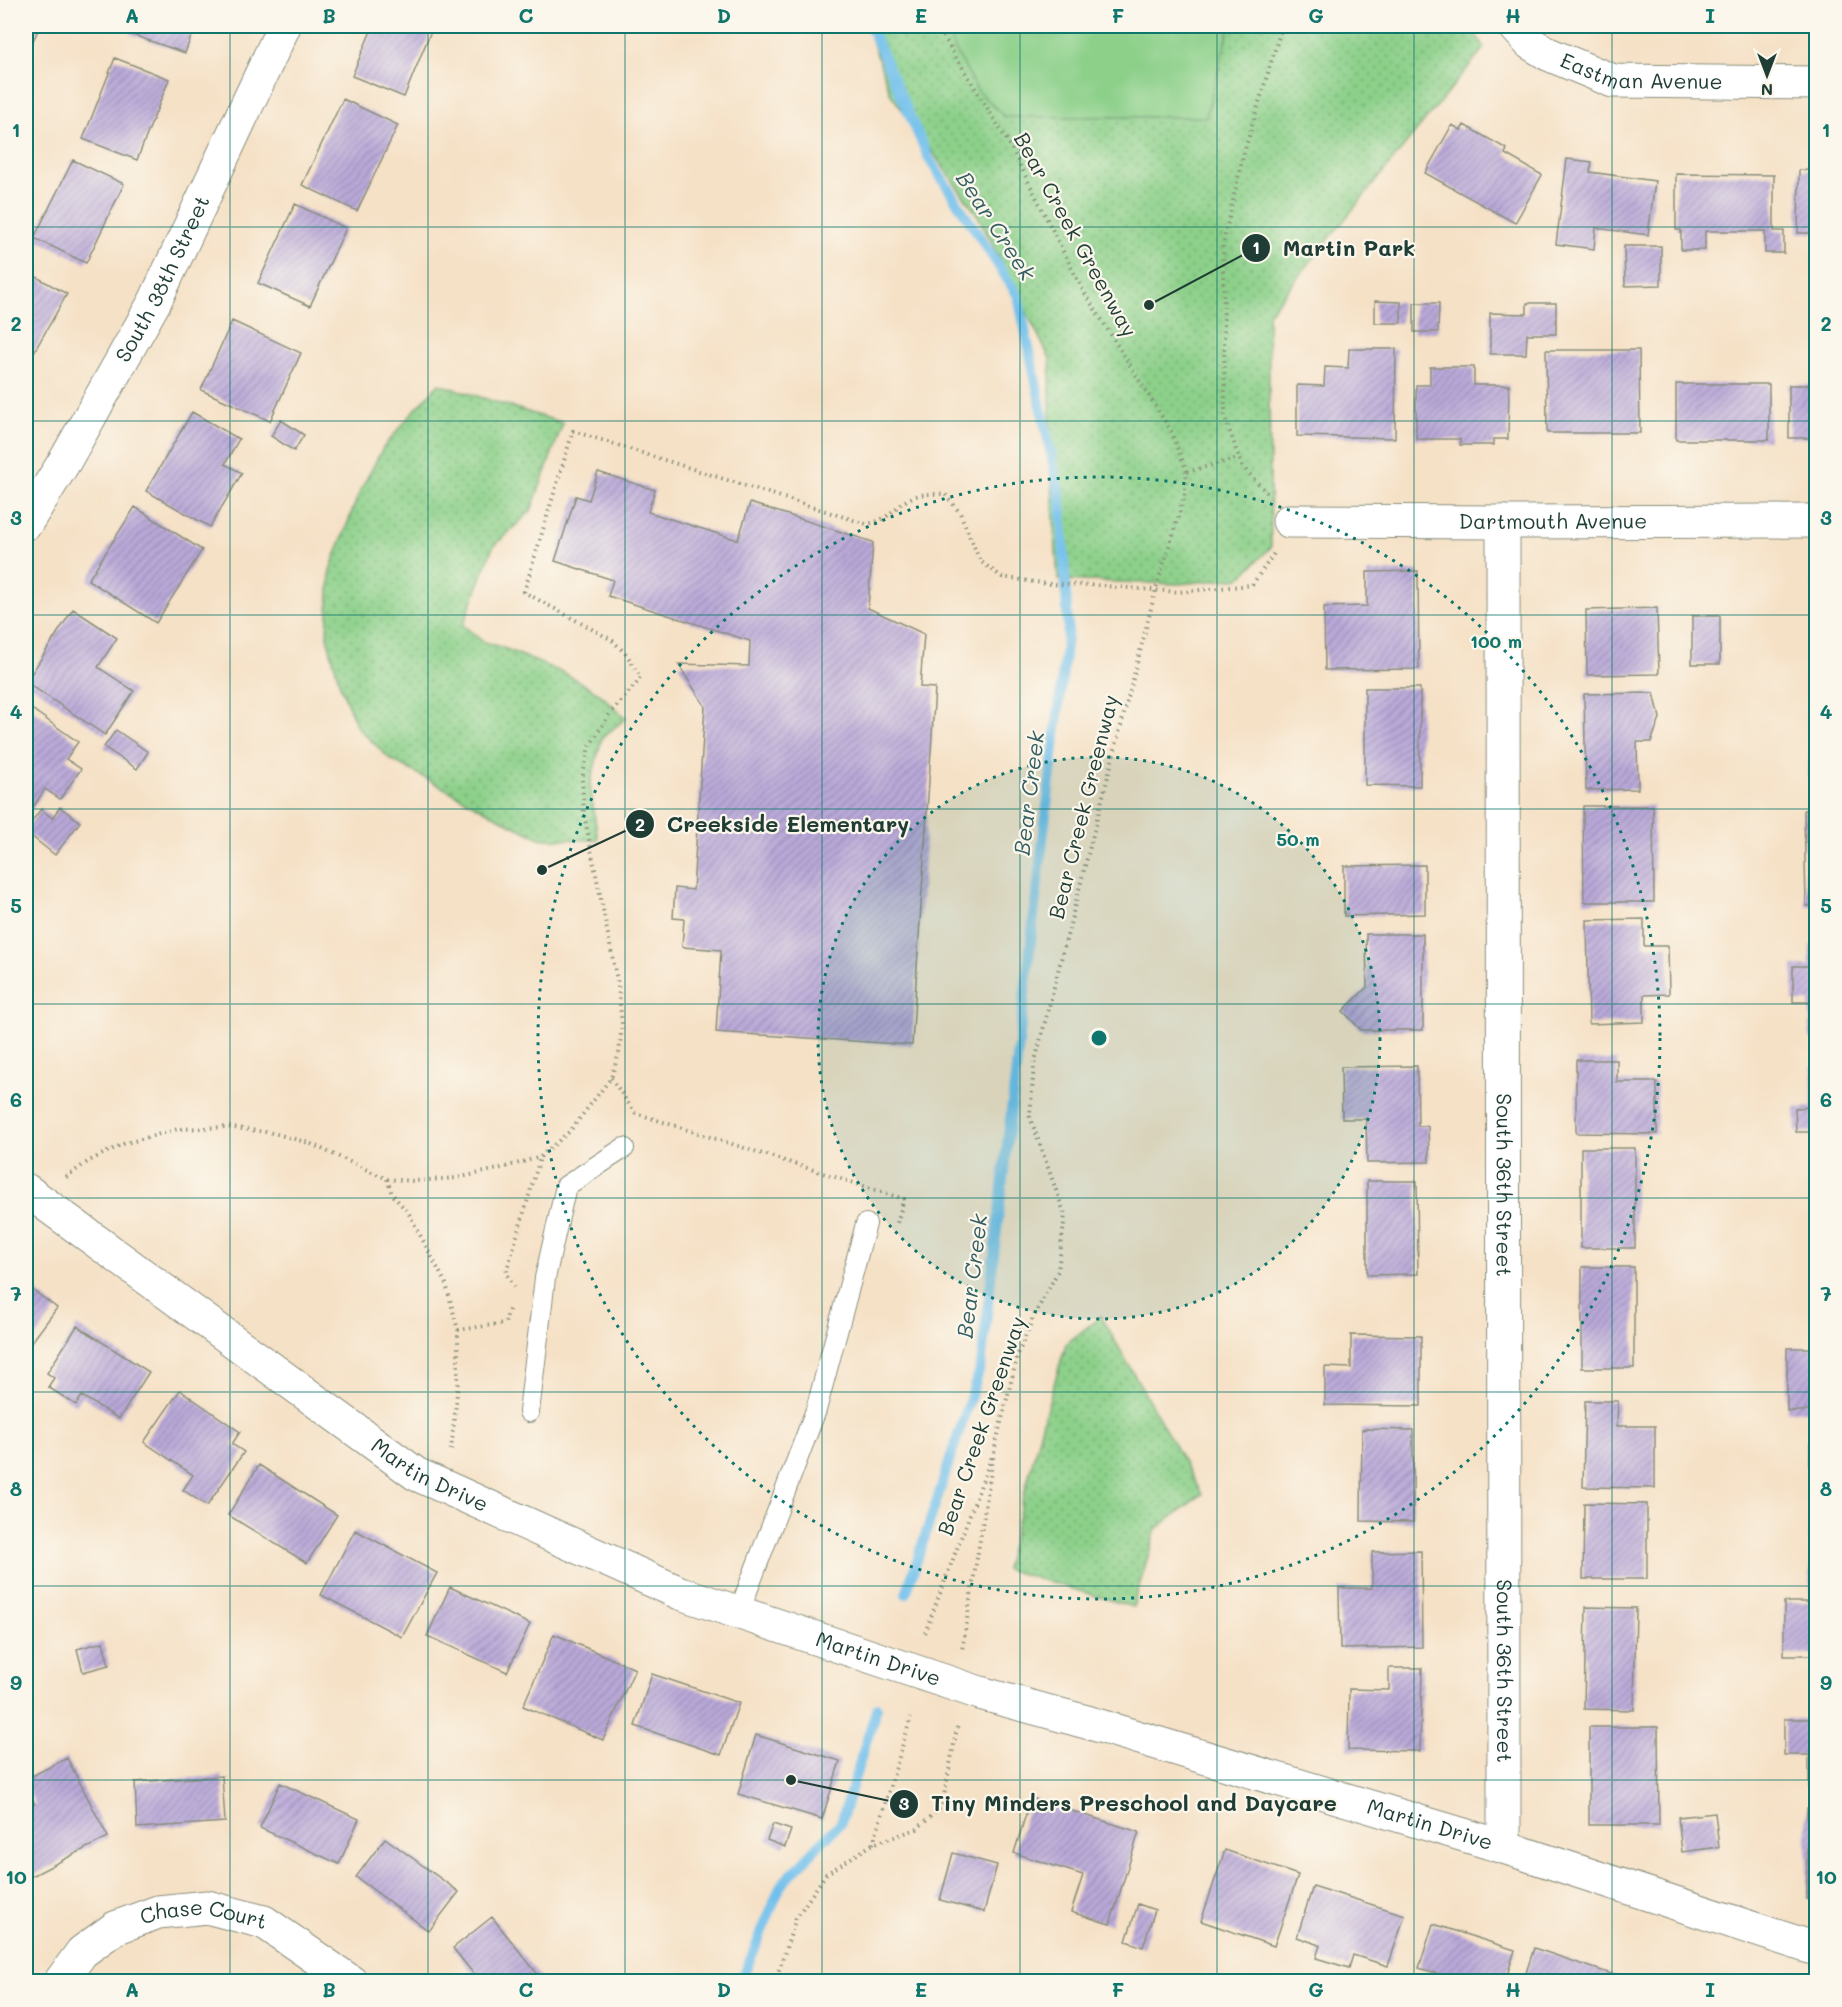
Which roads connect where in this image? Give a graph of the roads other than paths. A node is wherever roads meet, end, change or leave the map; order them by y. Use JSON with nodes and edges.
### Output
{"nodes":[{"id":1,"x":284,"y":26,"type":"edge"},
{"id":2,"x":1515,"y":26,"type":"edge"},
{"id":3,"x":1816,"y":83,"type":"edge"},
{"id":4,"x":1289,"y":520,"type":"road end"},
{"id":5,"x":1816,"y":521,"type":"edge"},
{"id":6,"x":1503,"y":522,"type":"junction"},
{"id":7,"x":26,"y":523,"type":"edge"},
{"id":8,"x":624,"y":1148,"type":"dead end"},
{"id":9,"x":31,"y":1195,"type":"edge"},
{"id":10,"x":866,"y":1224,"type":"dead end"},
{"id":11,"x":529,"y":1412,"type":"dead end"},
{"id":12,"x":740,"y":1612,"type":"junction"},
{"id":13,"x":1504,"y":1847,"type":"junction"},
{"id":14,"x":1816,"y":1949,"type":"edge"},
{"id":15,"x":60,"y":1982,"type":"edge"},
{"id":16,"x":351,"y":1982,"type":"edge"}],
"edges":[{"from":1,"to":7,"type":"street","name":"South 38th Street"},
{"from":2,"to":3,"type":"street","name":"Eastman Avenue"},
{"from":4,"to":6,"type":"street","name":"Dartmouth Avenue"},
{"from":5,"to":6,"type":"street","name":"Dartmouth Avenue"},
{"from":6,"to":13,"type":"street","name":"South 36th Street"},
{"from":8,"to":11,"type":"lane"},
{"from":9,"to":12,"type":"street","name":"Martin Drive"},
{"from":10,"to":12,"type":"lane"},
{"from":12,"to":13,"type":"street","name":"Martin Drive"},
{"from":13,"to":14,"type":"street","name":"Martin Drive"},
{"from":15,"to":16,"type":"street","name":"Chase Court"}]}
